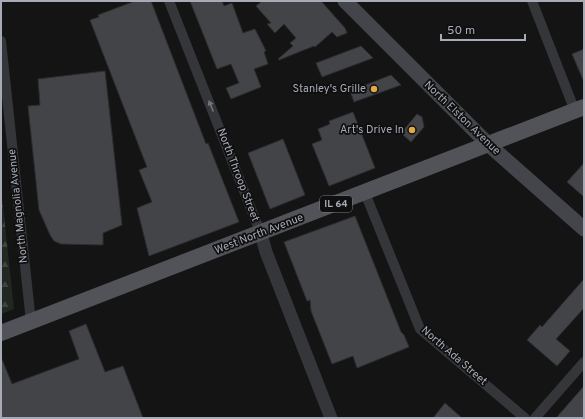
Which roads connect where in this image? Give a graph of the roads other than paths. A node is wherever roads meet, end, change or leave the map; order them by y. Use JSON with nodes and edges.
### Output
{"nodes":[{"id":1,"x":169,"y":1,"type":"edge"},
{"id":2,"x":345,"y":1,"type":"edge"},
{"id":3,"x":532,"y":1,"type":"edge"},
{"id":4,"x":1,"y":42,"type":"edge"},
{"id":5,"x":579,"y":109,"type":"edge"},
{"id":6,"x":489,"y":145,"type":"junction"},
{"id":7,"x":365,"y":193,"type":"junction"},
{"id":8,"x":584,"y":229,"type":"edge"},
{"id":9,"x":261,"y":234,"type":"junction"},
{"id":10,"x":30,"y":322,"type":"junction"},
{"id":11,"x":1,"y":333,"type":"edge"},
{"id":12,"x":584,"y":362,"type":"edge"},
{"id":13,"x":331,"y":418,"type":"edge"},
{"id":14,"x":525,"y":418,"type":"edge"},
{"id":15,"x":535,"y":418,"type":"edge"}],
"edges":[{"from":9,"to":1,"type":"street","name":"North Throop Street","one_way":true},
{"from":2,"to":6,"type":"main road","name":"North Elston Avenue"},
{"from":3,"to":5,"type":"street"},
{"from":4,"to":10,"type":"street","name":"North Magnolia Avenue"},
{"from":5,"to":6,"type":"main road","name":"West North Avenue","number":"IL 64"},
{"from":6,"to":7,"type":"main road","name":"West North Avenue","number":"IL 64"},
{"from":6,"to":8,"type":"main road","name":"North Elston Avenue"},
{"from":7,"to":9,"type":"main road","name":"West North Avenue","number":"IL 64"},
{"from":7,"to":14,"type":"street","name":"North Ada Street"},
{"from":9,"to":10,"type":"main road","name":"West North Avenue","number":"IL 64"},
{"from":9,"to":13,"type":"street","name":"North Throop Street"},
{"from":10,"to":11,"type":"main road","name":"West North Avenue","number":"IL 64"},
{"from":12,"to":15,"type":"street"}]}
